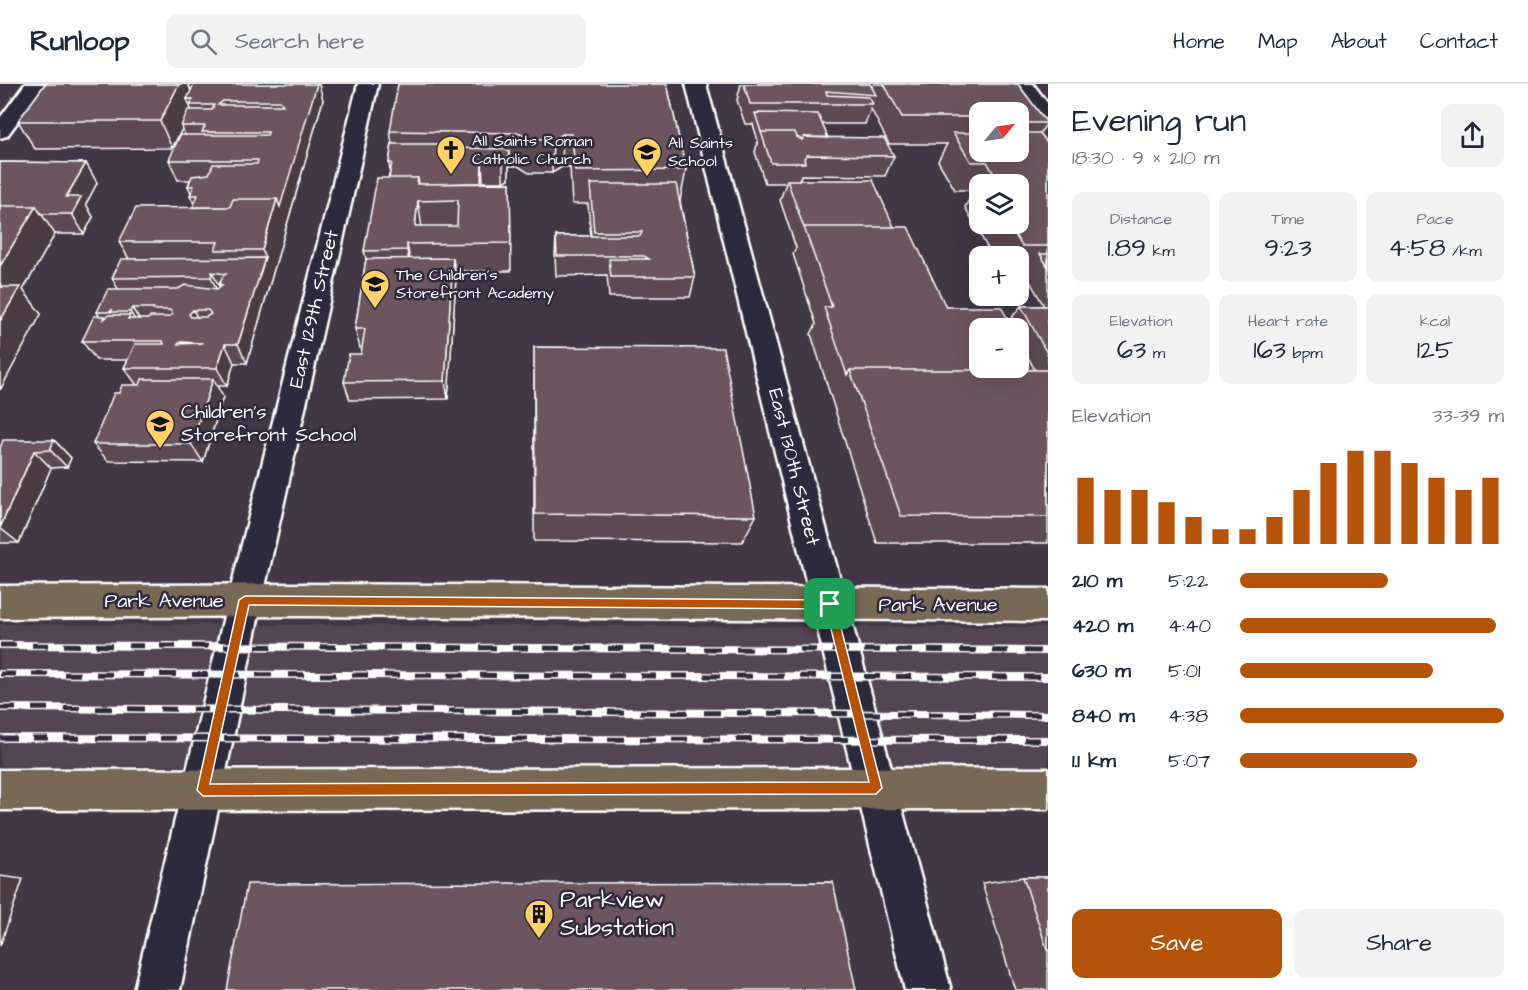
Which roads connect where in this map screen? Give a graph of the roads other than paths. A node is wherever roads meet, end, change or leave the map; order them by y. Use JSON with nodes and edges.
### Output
{"nodes":[{"id":1,"x":35,"y":84,"type":"edge"},
{"id":2,"x":368,"y":84,"type":"edge"},
{"id":3,"x":696,"y":84,"type":"edge"},
{"id":4,"x":1023,"y":84,"type":"edge"},
{"id":5,"x":1048,"y":118,"type":"edge"},
{"id":6,"x":0,"y":132,"type":"edge"},
{"id":7,"x":245,"y":600,"type":"junction"},
{"id":8,"x":0,"y":602,"type":"edge"},
{"id":9,"x":830,"y":604,"type":"junction"},
{"id":10,"x":1048,"y":605,"type":"edge"},
{"id":11,"x":876,"y":788,"type":"junction"},
{"id":12,"x":1048,"y":789,"type":"edge"},
{"id":13,"x":0,"y":790,"type":"edge"},
{"id":14,"x":203,"y":790,"type":"junction"},
{"id":15,"x":157,"y":990,"type":"edge"},
{"id":16,"x":928,"y":990,"type":"edge"}],
"edges":[{"from":1,"to":6,"type":"street"},
{"from":2,"to":7,"type":"street","name":"East 129th Street"},
{"from":3,"to":9,"type":"street","name":"East 130th Street"},
{"from":4,"to":5,"type":"street"},
{"from":7,"to":8,"type":"main road","name":"Park Avenue"},
{"from":7,"to":9,"type":"main road","name":"Park Avenue"},
{"from":7,"to":14,"type":"street","name":"East 129th Street"},
{"from":9,"to":10,"type":"main road","name":"Park Avenue"},
{"from":9,"to":11,"type":"street","name":"East 130th Street"},
{"from":11,"to":12,"type":"main road"},
{"from":11,"to":14,"type":"main road"},
{"from":11,"to":16,"type":"street","name":"East 130th Street"},
{"from":13,"to":14,"type":"main road"},
{"from":14,"to":15,"type":"street","name":"East 129th Street"}]}
